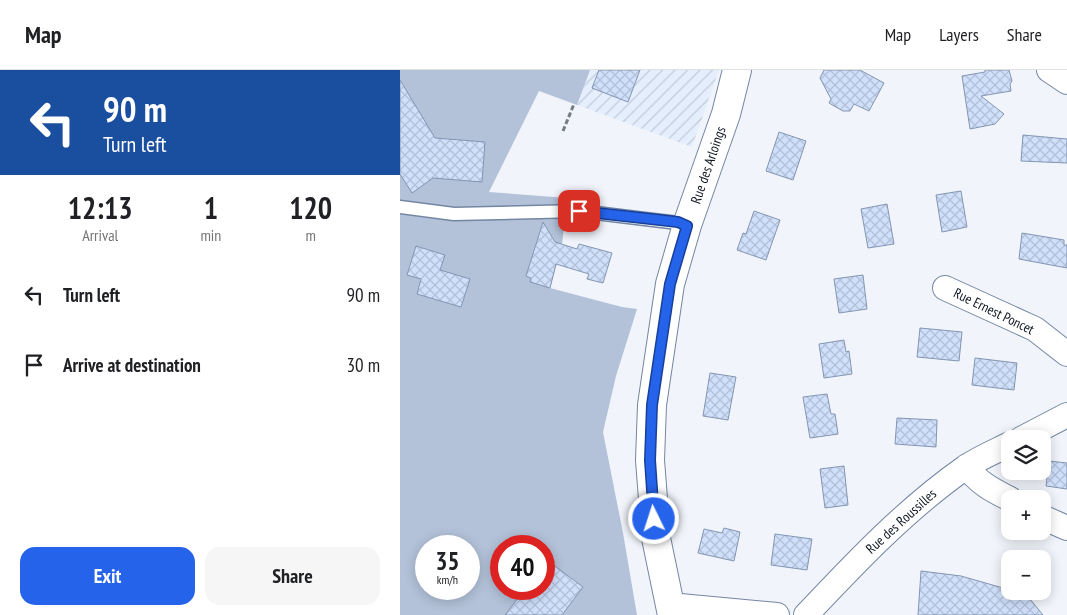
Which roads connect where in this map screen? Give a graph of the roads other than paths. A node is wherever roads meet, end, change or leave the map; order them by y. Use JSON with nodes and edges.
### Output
{"nodes":[{"id":1,"x":737,"y":70,"type":"edge"},
{"id":2,"x":1050,"y":70,"type":"edge"},
{"id":3,"x":1067,"y":82,"type":"edge"},
{"id":4,"x":400,"y":207,"type":"edge"},
{"id":5,"x":687,"y":226,"type":"junction"},
{"id":6,"x":945,"y":288,"type":"dead end"},
{"id":7,"x":1067,"y":354,"type":"edge"},
{"id":8,"x":1067,"y":415,"type":"edge"},
{"id":9,"x":1038,"y":430,"type":"edge"},
{"id":10,"x":1001,"y":449,"type":"edge"},
{"id":11,"x":967,"y":466,"type":"junction"},
{"id":12,"x":1001,"y":494,"type":"edge"},
{"id":13,"x":1051,"y":521,"type":"edge"},
{"id":14,"x":1067,"y":528,"type":"edge"},
{"id":15,"x":671,"y":612,"type":"edge"},
{"id":16,"x":750,"y":614,"type":"edge"},
{"id":17,"x":777,"y":615,"type":"edge"},
{"id":18,"x":806,"y":615,"type":"edge"}],
"edges":[{"from":1,"to":5,"type":"street","name":"Rue des Arloings"},
{"from":2,"to":3,"type":"street"},
{"from":4,"to":5,"type":"lane"},
{"from":5,"to":15,"type":"street","name":"Rue des Arloings"},
{"from":6,"to":7,"type":"street","name":"Rue Ernest Poncet"},
{"from":8,"to":9,"type":"street"},
{"from":10,"to":11,"type":"street","name":"Rue des Roussilles"},
{"from":11,"to":12,"type":"street"},
{"from":11,"to":18,"type":"street","name":"Rue des Roussilles"},
{"from":13,"to":14,"type":"street"},
{"from":15,"to":16,"type":"street"},
{"from":16,"to":17,"type":"street"}]}
